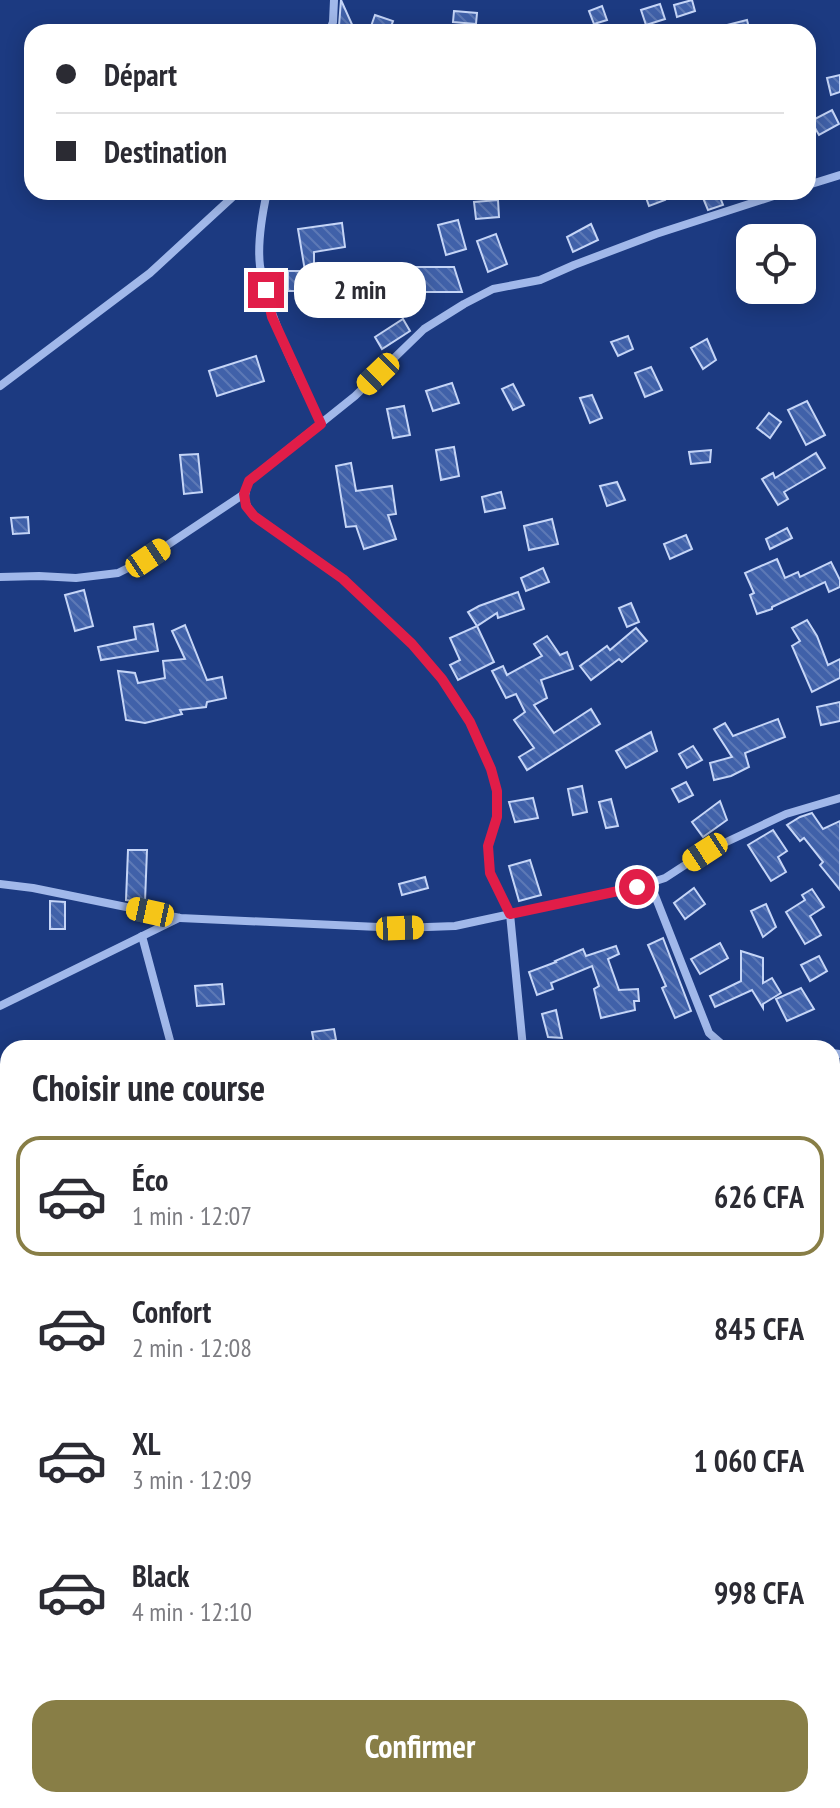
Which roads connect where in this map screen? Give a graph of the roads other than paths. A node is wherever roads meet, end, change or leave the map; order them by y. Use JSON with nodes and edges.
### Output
{"nodes":[{"id":1,"x":334,"y":0,"type":"edge"},
{"id":2,"x":332,"y":24,"type":"edge"},
{"id":3,"x":840,"y":175,"type":"edge"},
{"id":4,"x":816,"y":182,"type":"edge"},
{"id":5,"x":229,"y":200,"type":"edge"},
{"id":6,"x":265,"y":200,"type":"edge"},
{"id":7,"x":761,"y":200,"type":"edge"},
{"id":8,"x":0,"y":386,"type":"edge"},
{"id":9,"x":321,"y":424,"type":"junction"},
{"id":10,"x":244,"y":494,"type":"junction"},
{"id":11,"x":0,"y":577,"type":"edge"},
{"id":12,"x":840,"y":798,"type":"edge"},
{"id":13,"x":650,"y":883,"type":"junction"},
{"id":14,"x":0,"y":884,"type":"edge"},
{"id":15,"x":510,"y":914,"type":"junction"},
{"id":16,"x":180,"y":918,"type":"junction"},
{"id":17,"x":142,"y":936,"type":"junction"},
{"id":18,"x":0,"y":1006,"type":"edge"},
{"id":19,"x":170,"y":1040,"type":"edge"},
{"id":20,"x":522,"y":1040,"type":"edge"},
{"id":21,"x":717,"y":1040,"type":"edge"},
{"id":22,"x":510,"y":1808,"type":"edge"},
{"id":23,"x":536,"y":1808,"type":"edge"}],
"edges":[{"from":1,"to":2,"type":"street"},
{"from":3,"to":4,"type":"street"},
{"from":5,"to":8,"type":"street"},
{"from":6,"to":9,"type":"street"},
{"from":7,"to":9,"type":"street"},
{"from":9,"to":10,"type":"street"},
{"from":10,"to":11,"type":"street"},
{"from":10,"to":15,"type":"street"},
{"from":12,"to":13,"type":"street"},
{"from":13,"to":15,"type":"street"},
{"from":13,"to":21,"type":"street"},
{"from":14,"to":16,"type":"street"},
{"from":15,"to":16,"type":"street"},
{"from":15,"to":20,"type":"street"},
{"from":16,"to":17,"type":"street"},
{"from":17,"to":18,"type":"street"},
{"from":17,"to":19,"type":"street"},
{"from":22,"to":23,"type":"street"}]}
